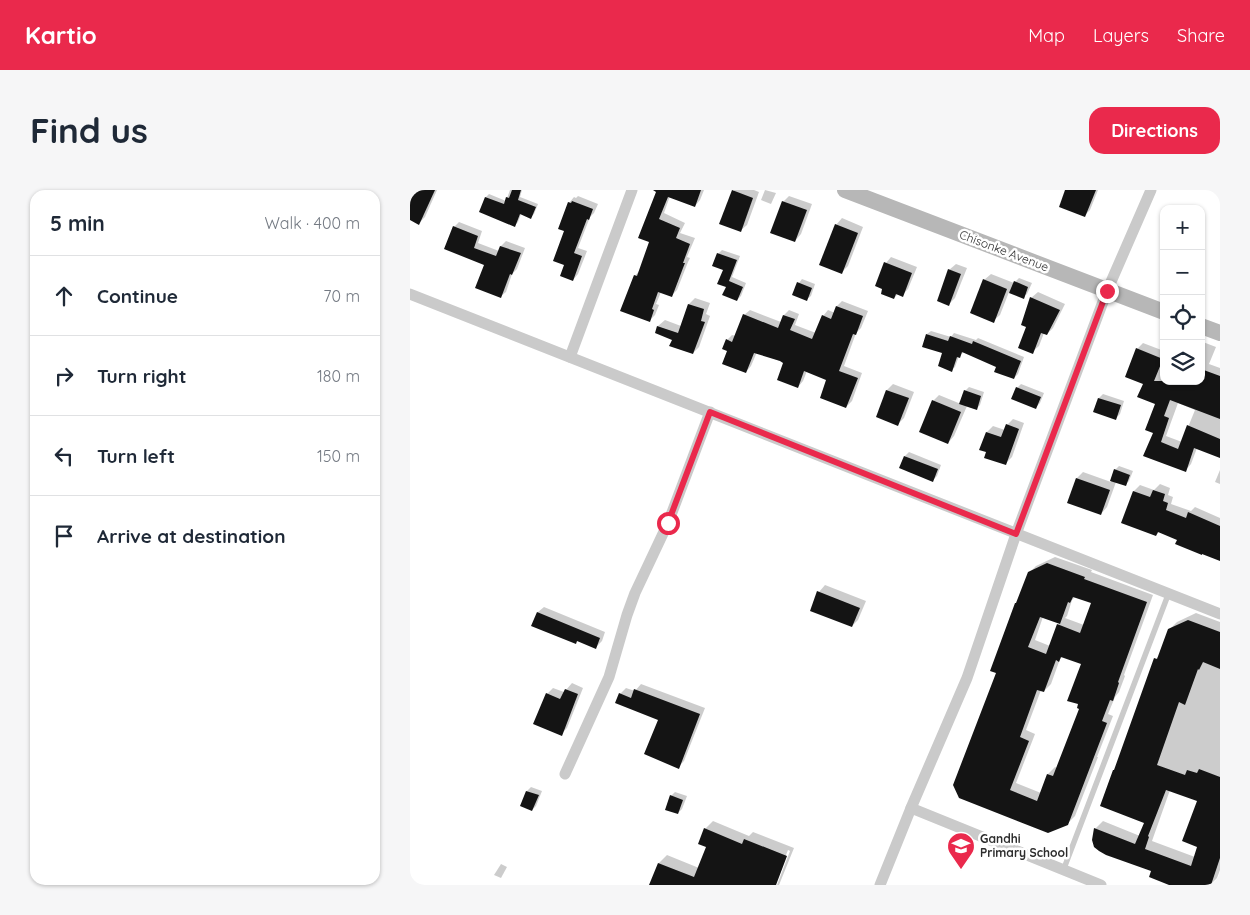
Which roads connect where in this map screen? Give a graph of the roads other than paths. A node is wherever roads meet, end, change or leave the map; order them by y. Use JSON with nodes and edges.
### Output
{"nodes":[{"id":1,"x":632,"y":190,"type":"edge"},
{"id":2,"x":845,"y":190,"type":"edge"},
{"id":3,"x":1151,"y":190,"type":"edge"},
{"id":4,"x":1107,"y":291,"type":"junction"},
{"id":5,"x":410,"y":294,"type":"edge"},
{"id":6,"x":1160,"y":311,"type":"edge"},
{"id":7,"x":1205,"y":327,"type":"edge"},
{"id":8,"x":1220,"y":333,"type":"edge"},
{"id":9,"x":570,"y":357,"type":"junction"},
{"id":10,"x":710,"y":412,"type":"junction"},
{"id":11,"x":1016,"y":534,"type":"junction"},
{"id":12,"x":1168,"y":595,"type":"junction"},
{"id":13,"x":1220,"y":614,"type":"edge"},
{"id":14,"x":565,"y":774,"type":"dead end"},
{"id":15,"x":910,"y":808,"type":"junction"},
{"id":16,"x":1064,"y":870,"type":"junction"},
{"id":17,"x":880,"y":885,"type":"edge"},
{"id":18,"x":1101,"y":885,"type":"edge"}],
"edges":[{"from":1,"to":9,"type":"street"},
{"from":2,"to":4,"type":"street","name":"Chisonke Avenue"},
{"from":3,"to":4,"type":"street"},
{"from":4,"to":6,"type":"street","name":"Chisonke Avenue"},
{"from":4,"to":11,"type":"street"},
{"from":5,"to":9,"type":"street"},
{"from":7,"to":8,"type":"street"},
{"from":9,"to":10,"type":"street"},
{"from":10,"to":11,"type":"street"},
{"from":10,"to":14,"type":"street"},
{"from":11,"to":12,"type":"street"},
{"from":11,"to":15,"type":"street"},
{"from":12,"to":13,"type":"street"},
{"from":12,"to":16,"type":"lane"},
{"from":15,"to":16,"type":"street"},
{"from":15,"to":17,"type":"street"},
{"from":16,"to":18,"type":"street"}]}
